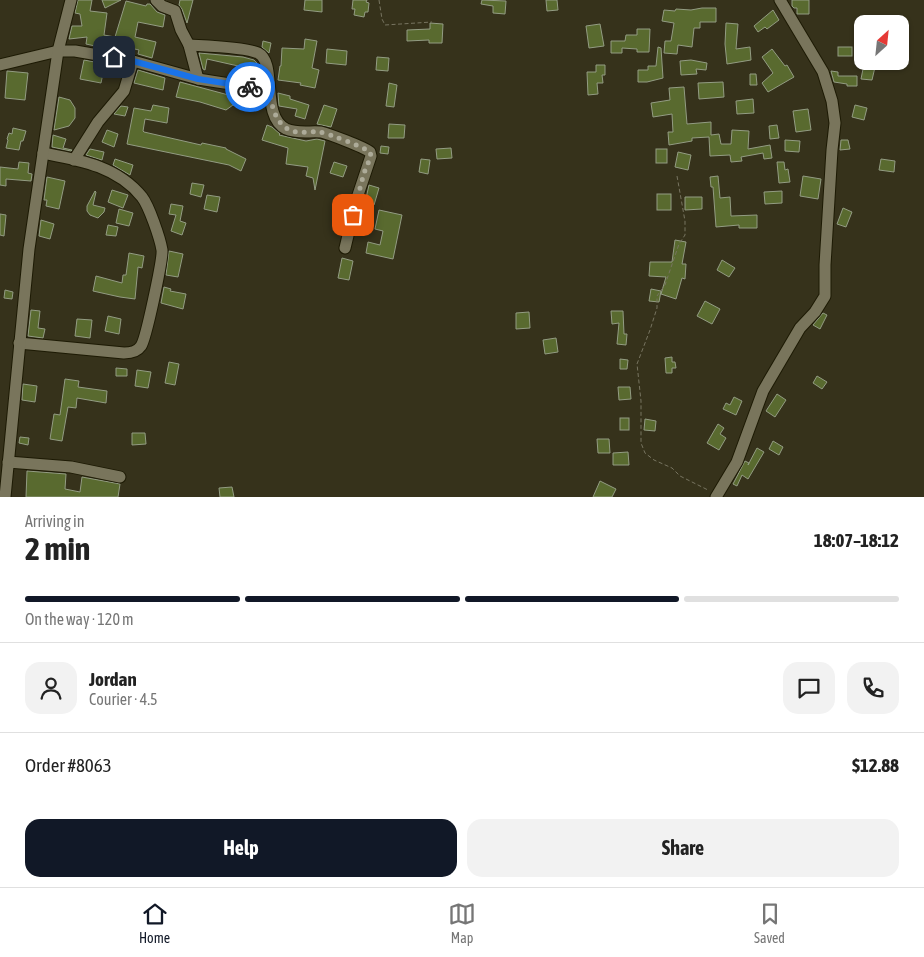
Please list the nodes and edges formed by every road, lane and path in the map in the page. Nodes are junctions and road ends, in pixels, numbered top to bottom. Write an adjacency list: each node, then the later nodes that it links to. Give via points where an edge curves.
1 (71, 0): 7 (street)
2 (156, 0): 6 (street, via 175,11)
3 (379, 0): 5 (path, via 385,25)
4 (780, 0): 19 (street, via 824,72 832,101 835,123 825,296 800,328 763,391 737,462)
5 (432, 22)
6 (189, 45): 10 (street); 11 (street, via 260,55 266,61)
7 (58, 51): 8 (street); 9 (street); 12 (street)
8 (133, 61): 10 (street); 13 (street, via 124,91 98,122)
9 (0, 65)
10 (198, 79): 11 (street)
11 (269, 90): 15 (street, via 276,116 286,129 321,132 370,152)
12 (43, 153): 13 (street); 16 (street)
13 (74, 160): 16 (street, via 112,172 132,186 143,198 150,215 162,251 145,336 141,347 124,353)
14 (678, 176): 19 (path, via 685,235 665,284 656,296 657,308 637,364 641,443 645,453 654,460)
15 (346, 248)
16 (19, 343): 17 (street)
17 (6, 456): 18 (street); 20 (street)
18 (120, 477)
19 (717, 495)
20 (5, 497)

